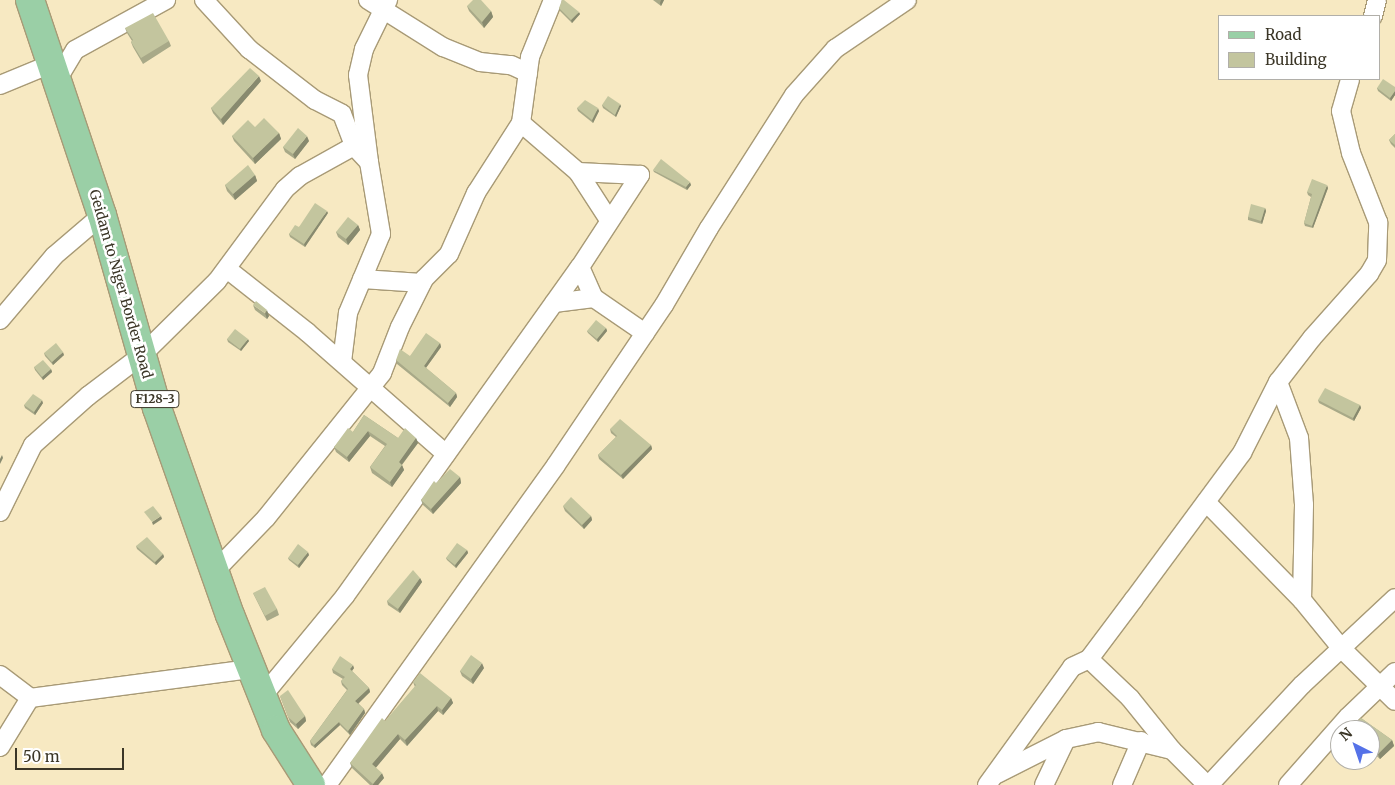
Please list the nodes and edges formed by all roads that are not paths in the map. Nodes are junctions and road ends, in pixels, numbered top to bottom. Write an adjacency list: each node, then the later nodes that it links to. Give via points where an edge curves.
1 (30, 0): 10 (main road, Geidam to Niger Border Road / F128-3)
2 (166, 0): 10 (street, via 75,50)
3 (204, 0): 15 (street, via 263,60 315,100 342,114)
4 (368, 0): 8 (street)
5 (553, 0): 11 (street, via 540,26)
6 (906, 0): 27 (street, via 835,49 794,95)
7 (1377, 0): 9 (street)
8 (385, 6): 11 (street, via 443,47 480,62 511,65); 16 (street, via 364,49 358,75)
9 (1372, 15)
10 (54, 72): 13 (street); 18 (main road, Geidam to Niger Border Road / F128-3)
11 (528, 73): 14 (street)
12 (1350, 80): 30 (street, via 1341,112 1351,153 1378,222 1377,260 1369,274)
13 (0, 85)
14 (521, 124): 17 (street); 23 (street, via 476,193 449,254)
15 (354, 146): 16 (street); 21 (street, via 300,176 285,189)
16 (369, 162): 22 (street, via 381,234)
17 (578, 172): 19 (street); 19 (street, via 640,175)
18 (102, 215): 26 (street, via 54,256); 28 (main road, Geidam to Niger Border Road / F128-3)
19 (609, 220): 20 (street)
20 (580, 267): 24 (street); 25 (street)
21 (227, 269): 28 (street); 29 (street)
22 (362, 279): 23 (street); 29 (street, via 348,313)
23 (422, 283): 31 (street, via 382,373)
24 (594, 298): 25 (street); 27 (street)
25 (554, 303): 32 (street)
26 (0, 320)
27 (645, 333): 53 (street, via 556,465)
28 (142, 355): 34 (street, via 88,396 33,445); 35 (main road, Geidam to Niger Border Road / F128-3)
29 (342, 362): 31 (street)
30 (1278, 382): 33 (street, via 1242,453); 37 (street, via 1299,438 1304,505)
31 (370, 387): 32 (street); 35 (street, via 266,518)
32 (446, 454): 45 (street, via 345,596)
33 (1206, 502): 37 (street); 39 (street)
34 (0, 512)
35 (214, 572): 40 (main road, Geidam to Niger Border Road / F128-3)
36 (1395, 598): 38 (street)
37 (1302, 600): 38 (street)
38 (1342, 649): 43 (street); 56 (street, via 1302,684)
39 (1089, 659): 50 (street, via 1130,698); 51 (street, via 1072,666)
40 (250, 669): 44 (street); 45 (main road, Geidam to Niger Border Road / F128-3)
41 (1395, 672): 43 (street)
42 (0, 675): 44 (street)
43 (1379, 686): 46 (street); 57 (street)
44 (30, 698): 49 (street)
45 (261, 698): 52 (main road, Geidam to Niger Border Road / F128-3, via 293,762)
46 (1395, 701)
47 (1066, 739): 48 (street, via 1098,732); 51 (street); 54 (street)
48 (1142, 741): 50 (street); 55 (street)
49 (0, 747)
50 (1172, 750): 56 (street)
51 (991, 780)
52 (310, 785)
53 (326, 785)
54 (1044, 785)
55 (1122, 785)
56 (1208, 785)
57 (1288, 785)

